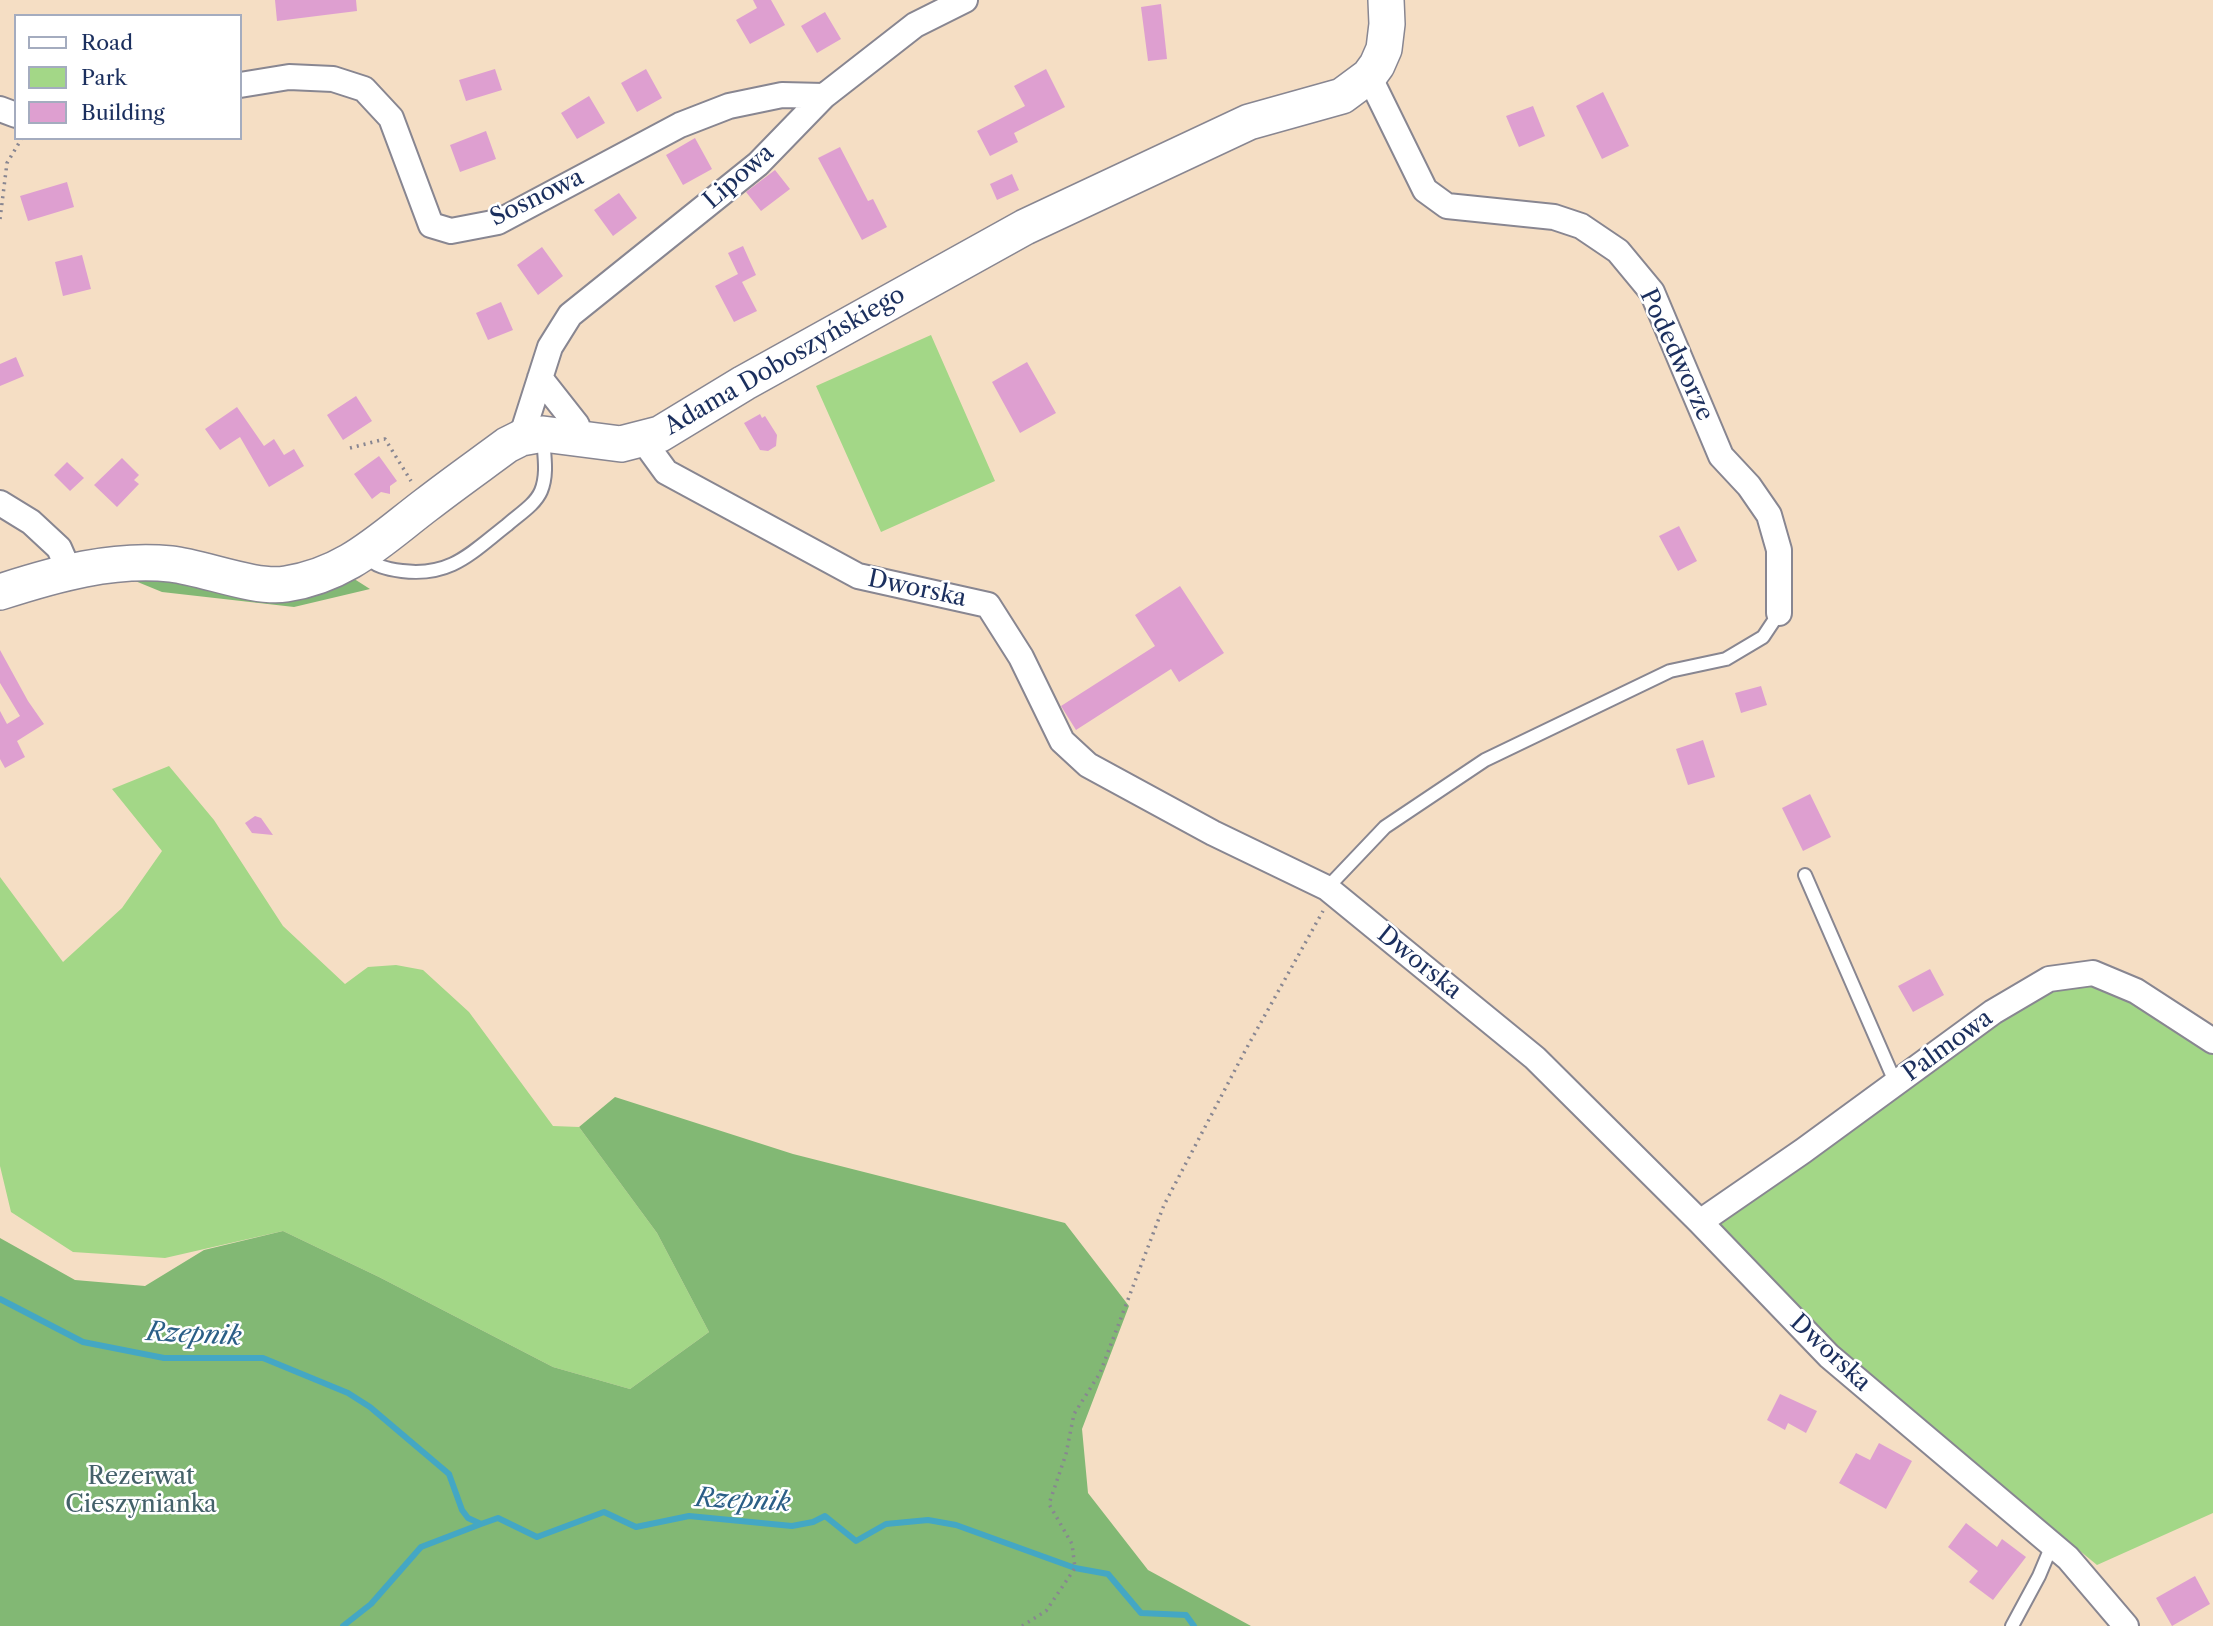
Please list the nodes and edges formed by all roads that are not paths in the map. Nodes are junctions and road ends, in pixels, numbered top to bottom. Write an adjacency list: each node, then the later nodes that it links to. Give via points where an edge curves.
1 (965, 0): 5 (street, Lipowa, via 915,24)
2 (1386, 0): 3 (street, Adama Doboszyńskiego, via 1384,48)
3 (1369, 76): 8 (street, Adama Doboszyńskiego, via 1342,96 1249,122 1025,227 660,434); 13 (street, Podedworze, via 1425,190 1447,206 1554,217 1581,226 1618,251 1652,292 1721,456 1769,515 1779,550)
4 (242, 85): 5 (street, Sosnowa, via 289,77 332,79 364,89 391,118 431,225 452,231 498,222 680,125 729,106 782,95)
5 (824, 96): 6 (street, Lipowa, via 758,164 570,315 550,347)
6 (540, 378): 7 (street, Lipowa); 7 (street, via 577,425)
7 (547, 436): 8 (street, Adama Doboszyńskiego, via 621,444); 10 (street, via 508,445); 10 (lane, via 540,493 461,561 433,572 411,572 387,569)
8 (642, 439): 15 (street, Dworska, via 666,472 858,576 988,605 1021,657 1062,741 1088,765)
9 (0, 503): 11 (street, via 59,548)
10 (364, 554): 11 (street, via 323,575 282,585 172,564 123,562)
11 (70, 573): 12 (street)
12 (0, 592)
13 (1779, 613): 15 (lane, via 1763,637 1726,659 1670,671 1485,760 1385,827)
14 (1805, 875): 17 (lane)
15 (1330, 890): 18 (street, Dworska, via 1535,1058)
16 (2213, 1041): 17 (street, Palmowa, via 2136,991 2093,973 2049,979 1993,1012)
17 (1896, 1084): 18 (street, Palmowa)
18 (1700, 1222): 19 (street, Dworska, via 1829,1356)
19 (2052, 1545): 20 (lane); 21 (street, Dworska)
20 (2012, 1626)
21 (2126, 1626)

